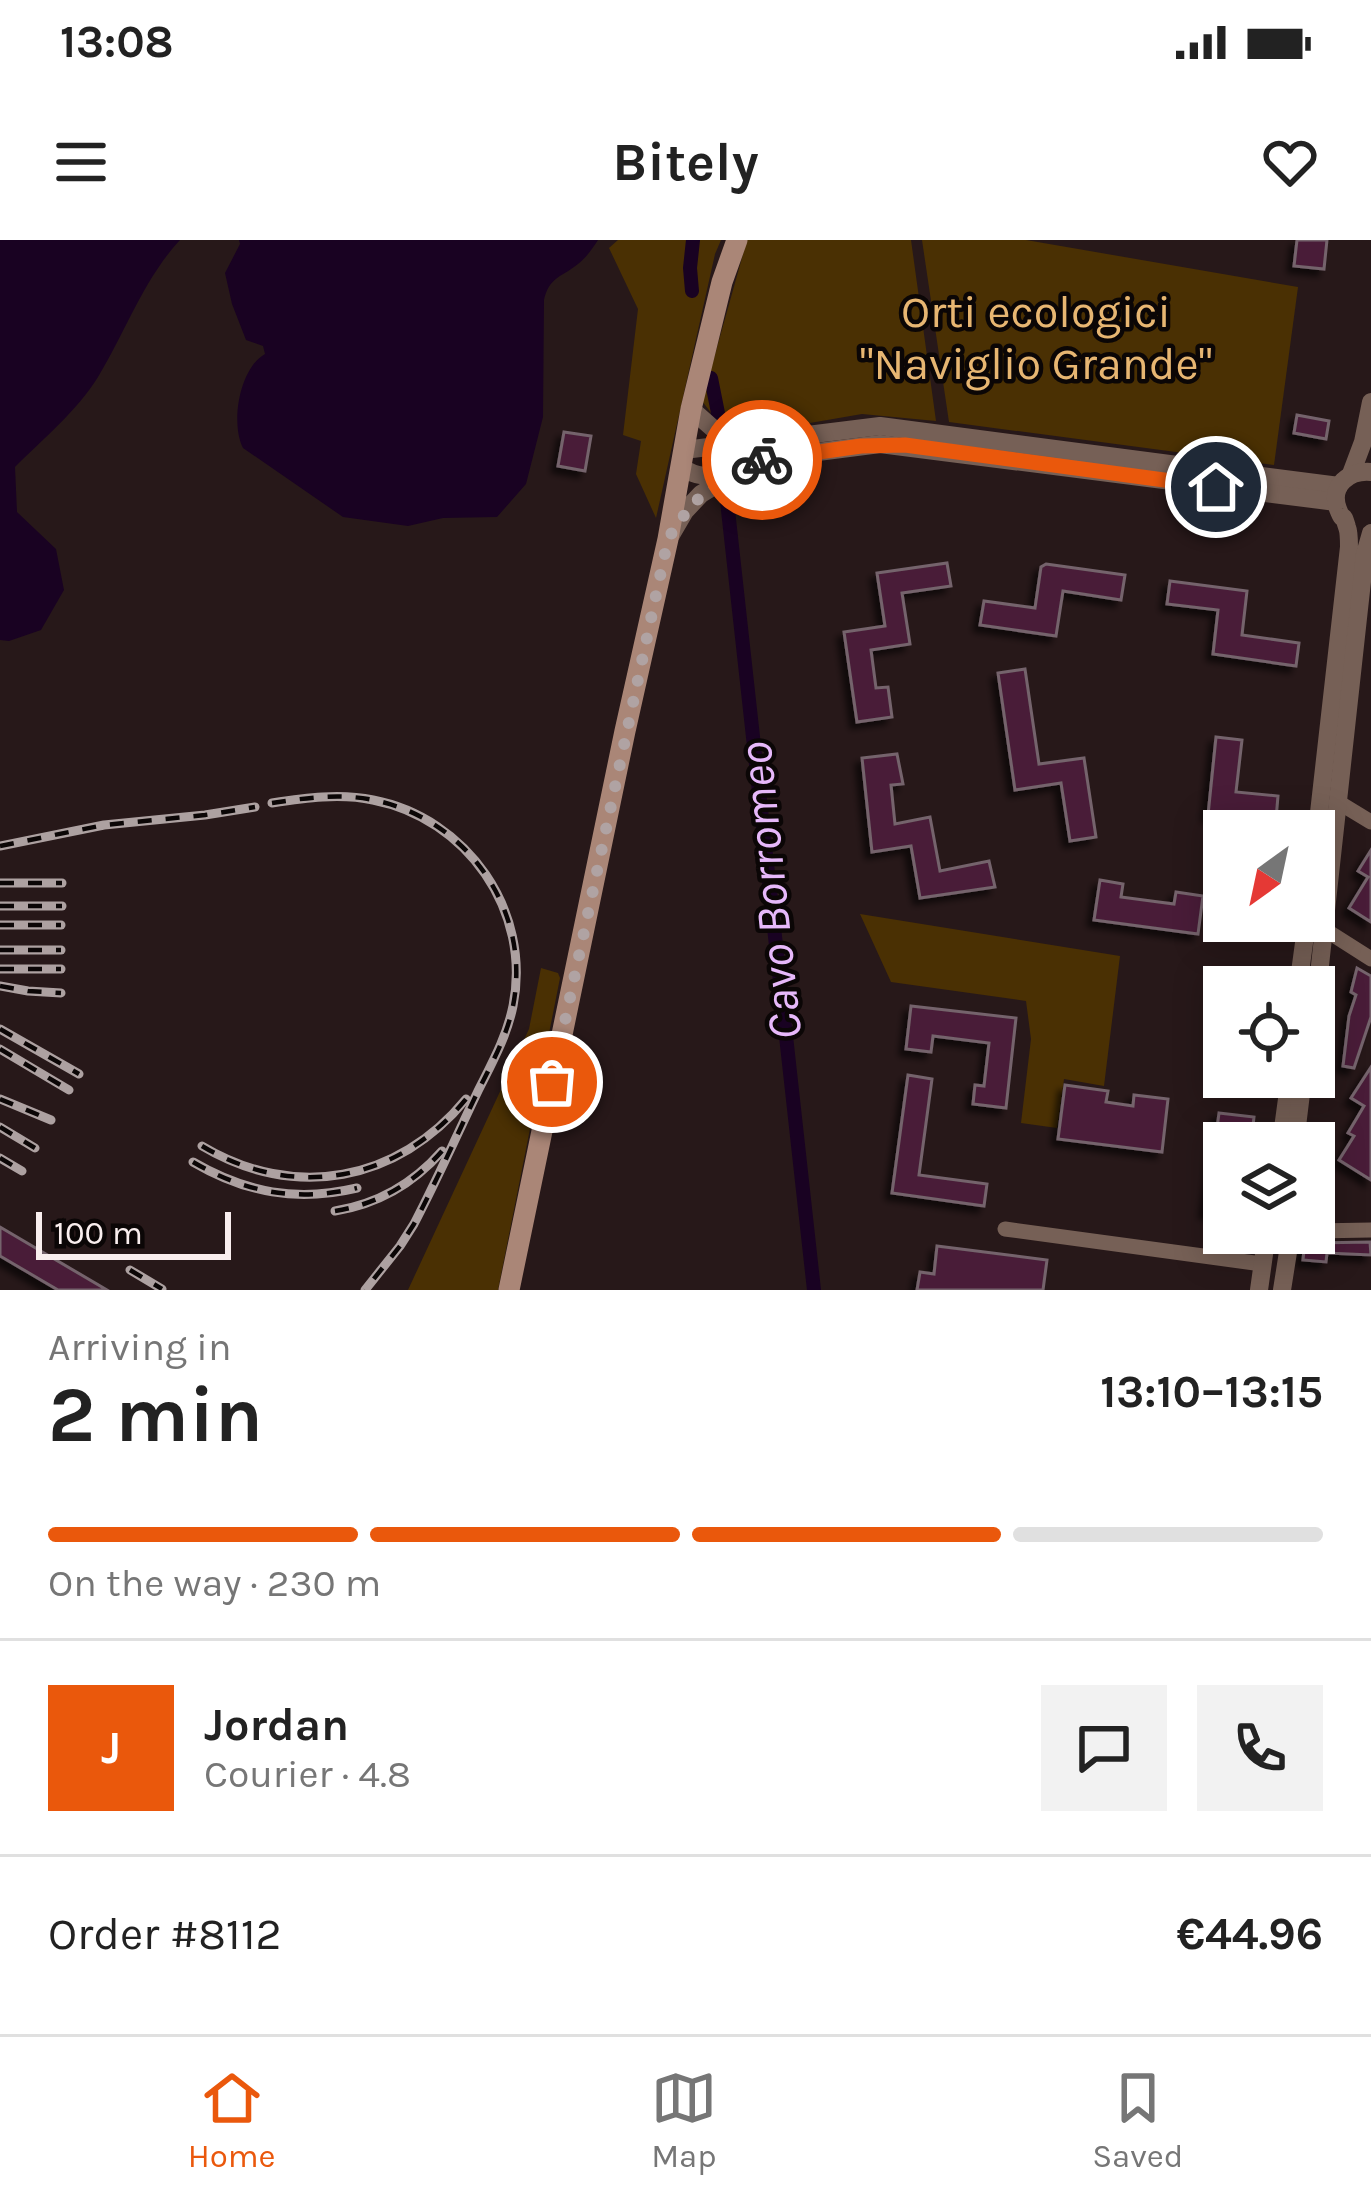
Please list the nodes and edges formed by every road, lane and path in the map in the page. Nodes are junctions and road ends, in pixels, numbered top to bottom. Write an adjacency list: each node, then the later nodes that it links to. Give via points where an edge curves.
1 (737, 240): 2 (main road)
2 (692, 410): 4 (street, via 717,432); 6 (main road)
3 (1370, 412): 5 (street); 8 (street)
4 (746, 442): 6 (street); 8 (street, via 905,428)
5 (1371, 454)
6 (682, 459): 7 (street, via 694,476); 10 (main road)
7 (733, 472): 8 (street, via 763,459 905,445); 10 (street, via 700,494)
8 (1348, 490): 9 (street, via 1354,525); 12 (street, via 1348,562)
9 (1371, 530): 11 (street)
10 (668, 539): 23 (main road)
11 (1339, 802): 13 (street); 14 (street)
12 (1319, 810)
13 (1335, 822)
14 (1371, 822)
15 (1335, 937): 16 (street)
16 (1371, 959)
17 (1005, 1229): 21 (street)
18 (1371, 1230): 19 (street)
19 (1335, 1231)
20 (1288, 1254): 22 (street)
21 (1260, 1278)
22 (1282, 1287)
23 (509, 1290)

